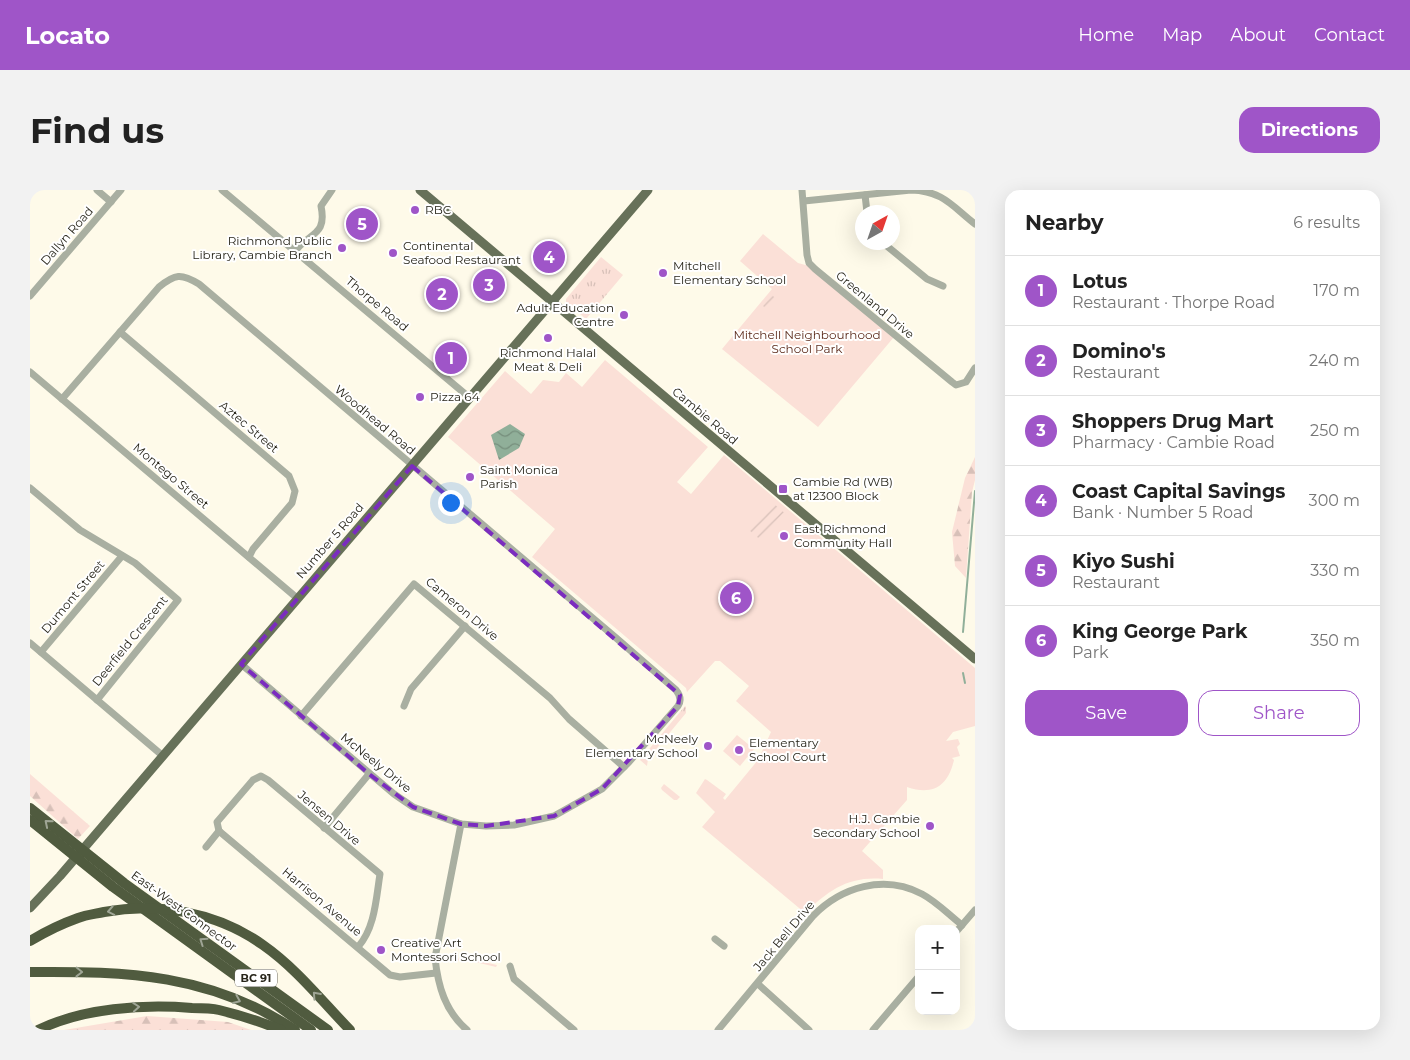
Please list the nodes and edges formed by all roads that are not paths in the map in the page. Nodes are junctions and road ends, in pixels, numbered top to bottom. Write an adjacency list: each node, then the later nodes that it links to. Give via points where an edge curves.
1 (97, 190): 11 (street)
2 (121, 190): 11 (street, Dallyn Road)
3 (222, 190): 14 (street, Thorpe Road)
4 (332, 190): 14 (street, via 322,204 321,228)
5 (420, 190): 18 (main road, Cambie Road)
6 (648, 190): 18 (main road, Number 5 Road)
7 (802, 190): 10 (street, Greenland Drive)
8 (911, 190): 9 (street); 13 (street, via 934,193)
9 (865, 195): 10 (street); 12 (street)
10 (804, 201): 20 (street, Greenland Drive, via 807,255 815,269 956,385 966,382)
11 (111, 202): 17 (street, Dallyn Road)
12 (866, 205)
13 (975, 224)
14 (296, 250): 22 (street, Thorpe Road)
15 (892, 250): 16 (street, via 926,279)
16 (942, 286)
17 (30, 296)
18 (552, 303): 22 (main road, Number 5 Road); 32 (main road, Cambie Road)
19 (120, 332): 23 (street, Woodhead Road); 24 (street, Woodhead Road, via 170,278 182,276 190,279); 27 (street, Aztec Street, via 289,476 295,491 292,503)
20 (975, 368)
21 (30, 372): 23 (street, Montego Street)
22 (470, 398): 24 (main road, Number 5 Road)
23 (62, 399): 27 (street, Montego Street)
24 (412, 466): 28 (main road, Number 5 Road); 34 (street, Woodhead Road, via 676,690)
25 (30, 488): 26 (street, Deerfield Crescent, via 80,530)
26 (122, 556): 31 (street, Dumont Street); 35 (street, Deerfield Crescent, via 135,563 178,600)
27 (249, 557): 28 (street, Montego Street)
28 (298, 598): 33 (main road, Number 5 Road)
29 (465, 626): 36 (street, via 412,689); 37 (street, Cameron Drive, via 414,584); 39 (street, Cameron Drive, via 550,698 569,720)
30 (30, 643): 31 (street)
31 (41, 652): 35 (street)
32 (975, 660)
33 (241, 664): 37 (street, McNeely Drive); 38 (main road, Number 5 Road)
34 (680, 699): 39 (street, McNeely Drive, via 678,706)
35 (97, 700): 38 (street)
36 (404, 706)
37 (301, 716): 40 (street, McNeely Drive)
38 (162, 756): 48 (main road, Number 5 Road)
39 (624, 767): 43 (street, McNeely Drive, via 602,789 554,816 514,825)
40 (369, 774): 43 (street, McNeely Drive, via 413,807); 44 (street)
41 (30, 808): 46 (highway, East-West Connector / BC 91, one-way to 41)
42 (30, 820): 46 (highway, East-West Connector / BC 91)
43 (461, 824): 58 (street, via 435,958)
44 (324, 828): 45 (street, Jensen Drive, via 261,776 253,780 217,822); 55 (street, Jensen Drive, via 380,874 374,913 365,939)
45 (219, 831): 47 (street); 55 (street, Harrison Avenue)
46 (63, 842): 64 (highway, East-West Connector / BC 91, via 166,927); 65 (highway, East-West Connector / BC 91, one-way to 46)
47 (206, 847)
48 (30, 908)
49 (975, 910): 50 (street)
50 (962, 925): 51 (street); 60 (street, Jack Bell Drive, via 932,901 909,889 880,884 858,888 842,893 821,908)
51 (960, 927)
52 (715, 939): 54 (street)
53 (30, 941): 66 (highway, one-way to 53, via 301,978 263,945 227,925 192,912 124,908 79,917)
54 (724, 946)
55 (358, 947): 58 (street, Harrison Avenue, via 390,975)
56 (510, 966): 68 (street, via 514,979)
57 (30, 972): 63 (highway, one-way to 63, via 107,972 182,982 261,1010)
58 (436, 974): 67 (street, via 449,1010)
59 (915, 981): 71 (street)
60 (758, 984): 69 (street, Jack Bell Drive); 70 (street)
61 (38, 1030): 62 (highway, one-way to 62, via 83,1015 160,1005 218,1010)
62 (281, 1030)
63 (295, 1030)
64 (311, 1030)
65 (328, 1030)
66 (350, 1030)
67 (467, 1030)
68 (574, 1030)
69 (718, 1030)
70 (809, 1030)
71 (873, 1030)

